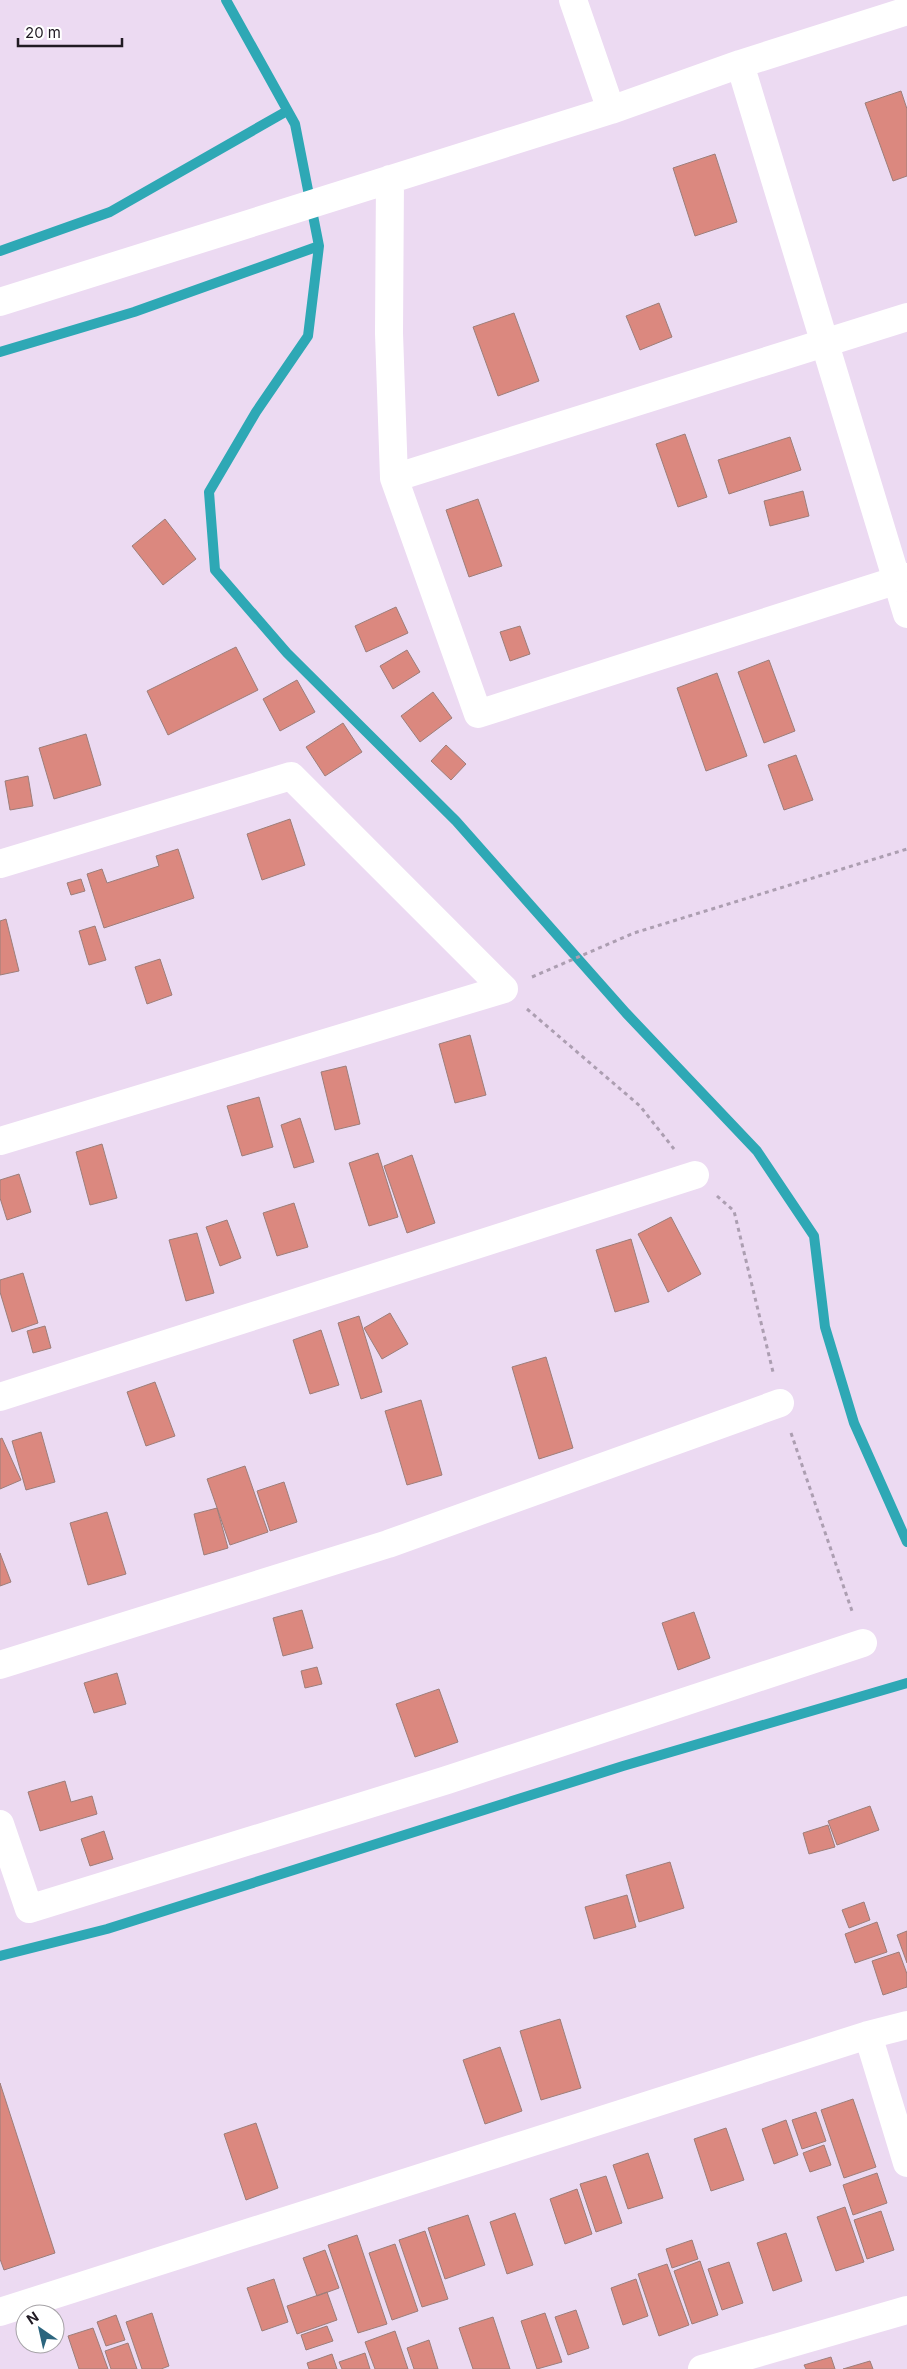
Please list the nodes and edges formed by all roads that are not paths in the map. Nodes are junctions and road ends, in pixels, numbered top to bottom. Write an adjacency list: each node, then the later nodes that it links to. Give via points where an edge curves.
1 (573, 0): 4 (street)
2 (907, 11): 3 (street)
3 (740, 64): 4 (street); 8 (street)
4 (611, 110): 5 (street)
5 (390, 180): 6 (street); 9 (street, via 389,333)
6 (0, 302)
7 (907, 317): 8 (street)
8 (824, 344): 9 (street); 10 (street)
9 (394, 478): 10 (street, via 478,714)
10 (901, 578): 11 (street)
11 (907, 614)
12 (0, 864): 13 (street, via 291,776 504,989)
13 (0, 1140)
14 (695, 1175): 15 (street)
15 (0, 1397)
16 (780, 1403): 18 (street, via 388,1544)
17 (863, 1643): 19 (street, via 447,1780 29,1909)
18 (0, 1665)
19 (0, 1824)
20 (907, 2025): 21 (street)
21 (868, 2035): 22 (street); 24 (street)
22 (907, 2163)
23 (907, 2310): 25 (street)
24 (0, 2312)
25 (702, 2369)

